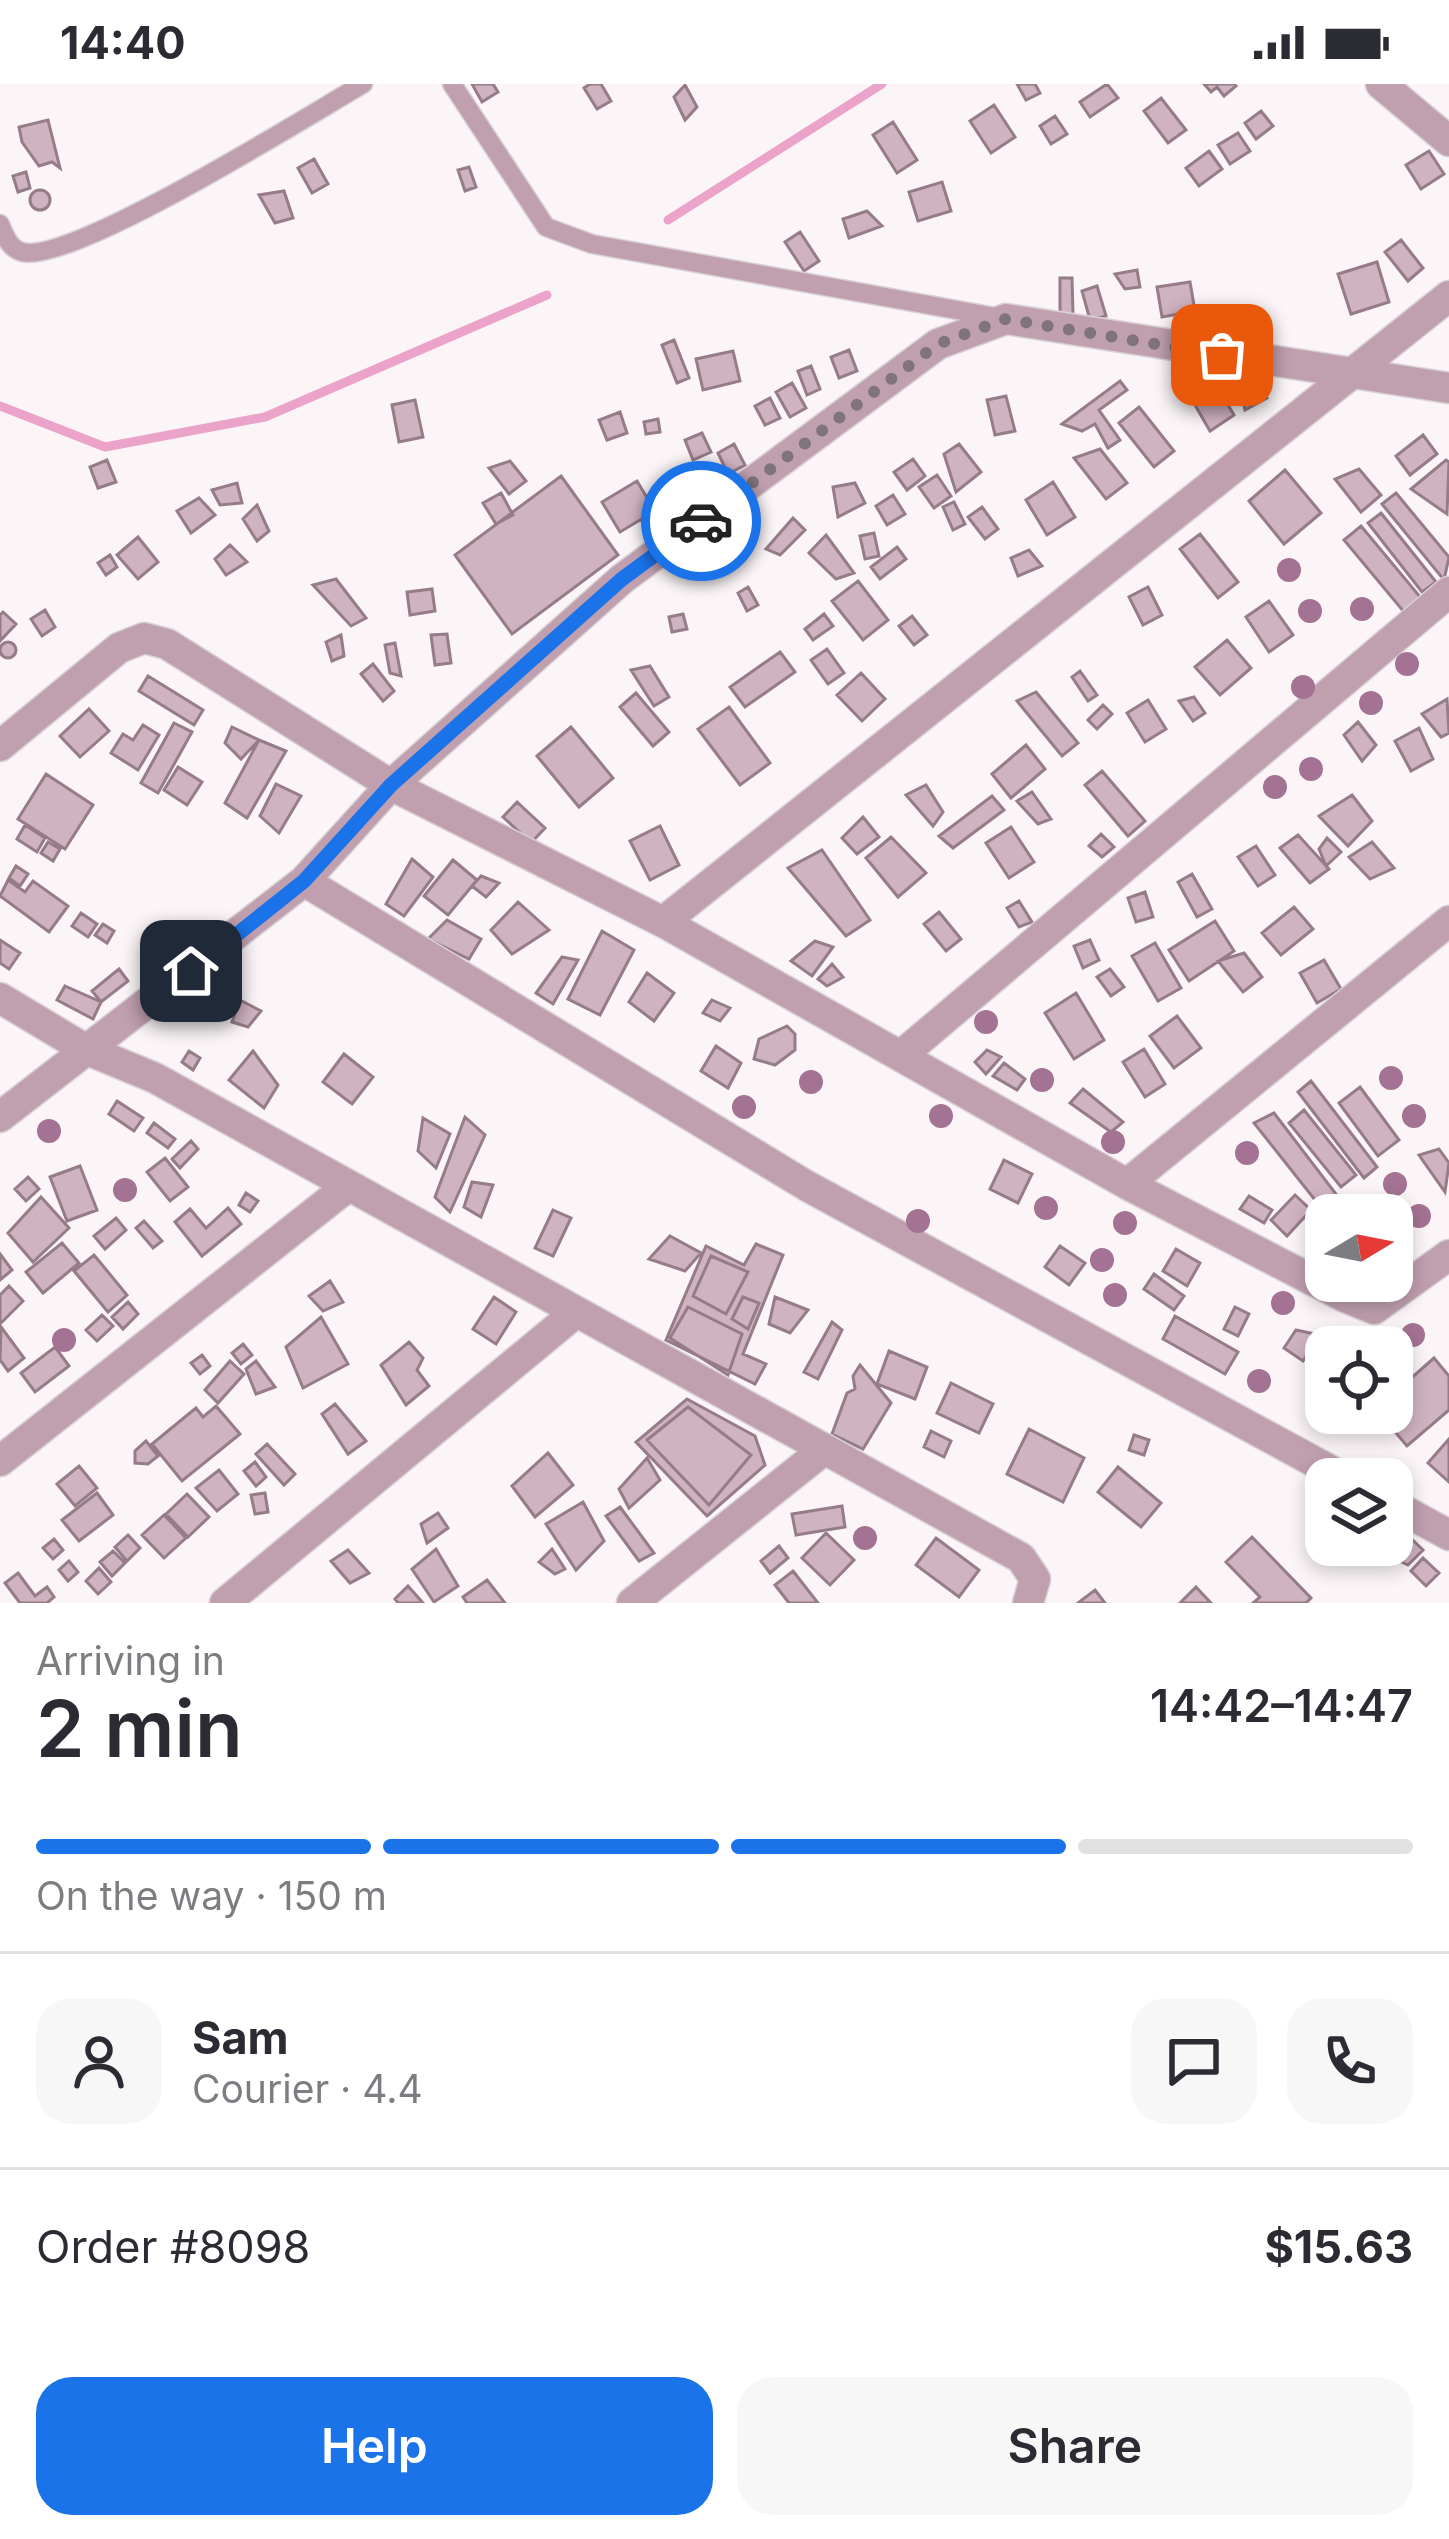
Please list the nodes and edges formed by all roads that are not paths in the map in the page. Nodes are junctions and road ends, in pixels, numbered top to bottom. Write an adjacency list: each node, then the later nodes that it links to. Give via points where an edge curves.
1 (363, 84): 5 (lane, via 124,220 40,252 20,252)
2 (452, 84): 7 (lane, via 546,227 592,244)
3 (1381, 84): 4 (street)
4 (1449, 141)
5 (0, 224)
6 (1449, 296): 8 (street)
7 (1006, 319): 8 (street); 12 (street, via 938,344 622,579)
8 (1352, 376): 9 (street); 15 (street)
9 (1449, 388)
10 (1449, 592): 18 (street)
11 (0, 746): 12 (street, via 119,648 144,638 167,644)
12 (391, 785): 13 (street); 15 (street)
13 (304, 881): 17 (street); 25 (street, via 807,1186)
14 (1449, 921): 20 (street)
15 (663, 922): 18 (street)
16 (0, 998): 17 (street)
17 (85, 1049): 19 (street); 21 (street, via 155,1078)
18 (904, 1053): 20 (street)
19 (0, 1117)
20 (1127, 1184): 22 (street, via 1374,1309)
21 (347, 1186): 23 (street); 26 (street)
22 (1449, 1255)
23 (574, 1314): 24 (street); 29 (street)
24 (821, 1452): 30 (street); 31 (street, via 1021,1558 1035,1579)
25 (1307, 1458)
26 (0, 1461)
27 (1413, 1515): 28 (street)
28 (1449, 1535)
29 (225, 1603)
30 (632, 1603)
31 (1028, 1603)

